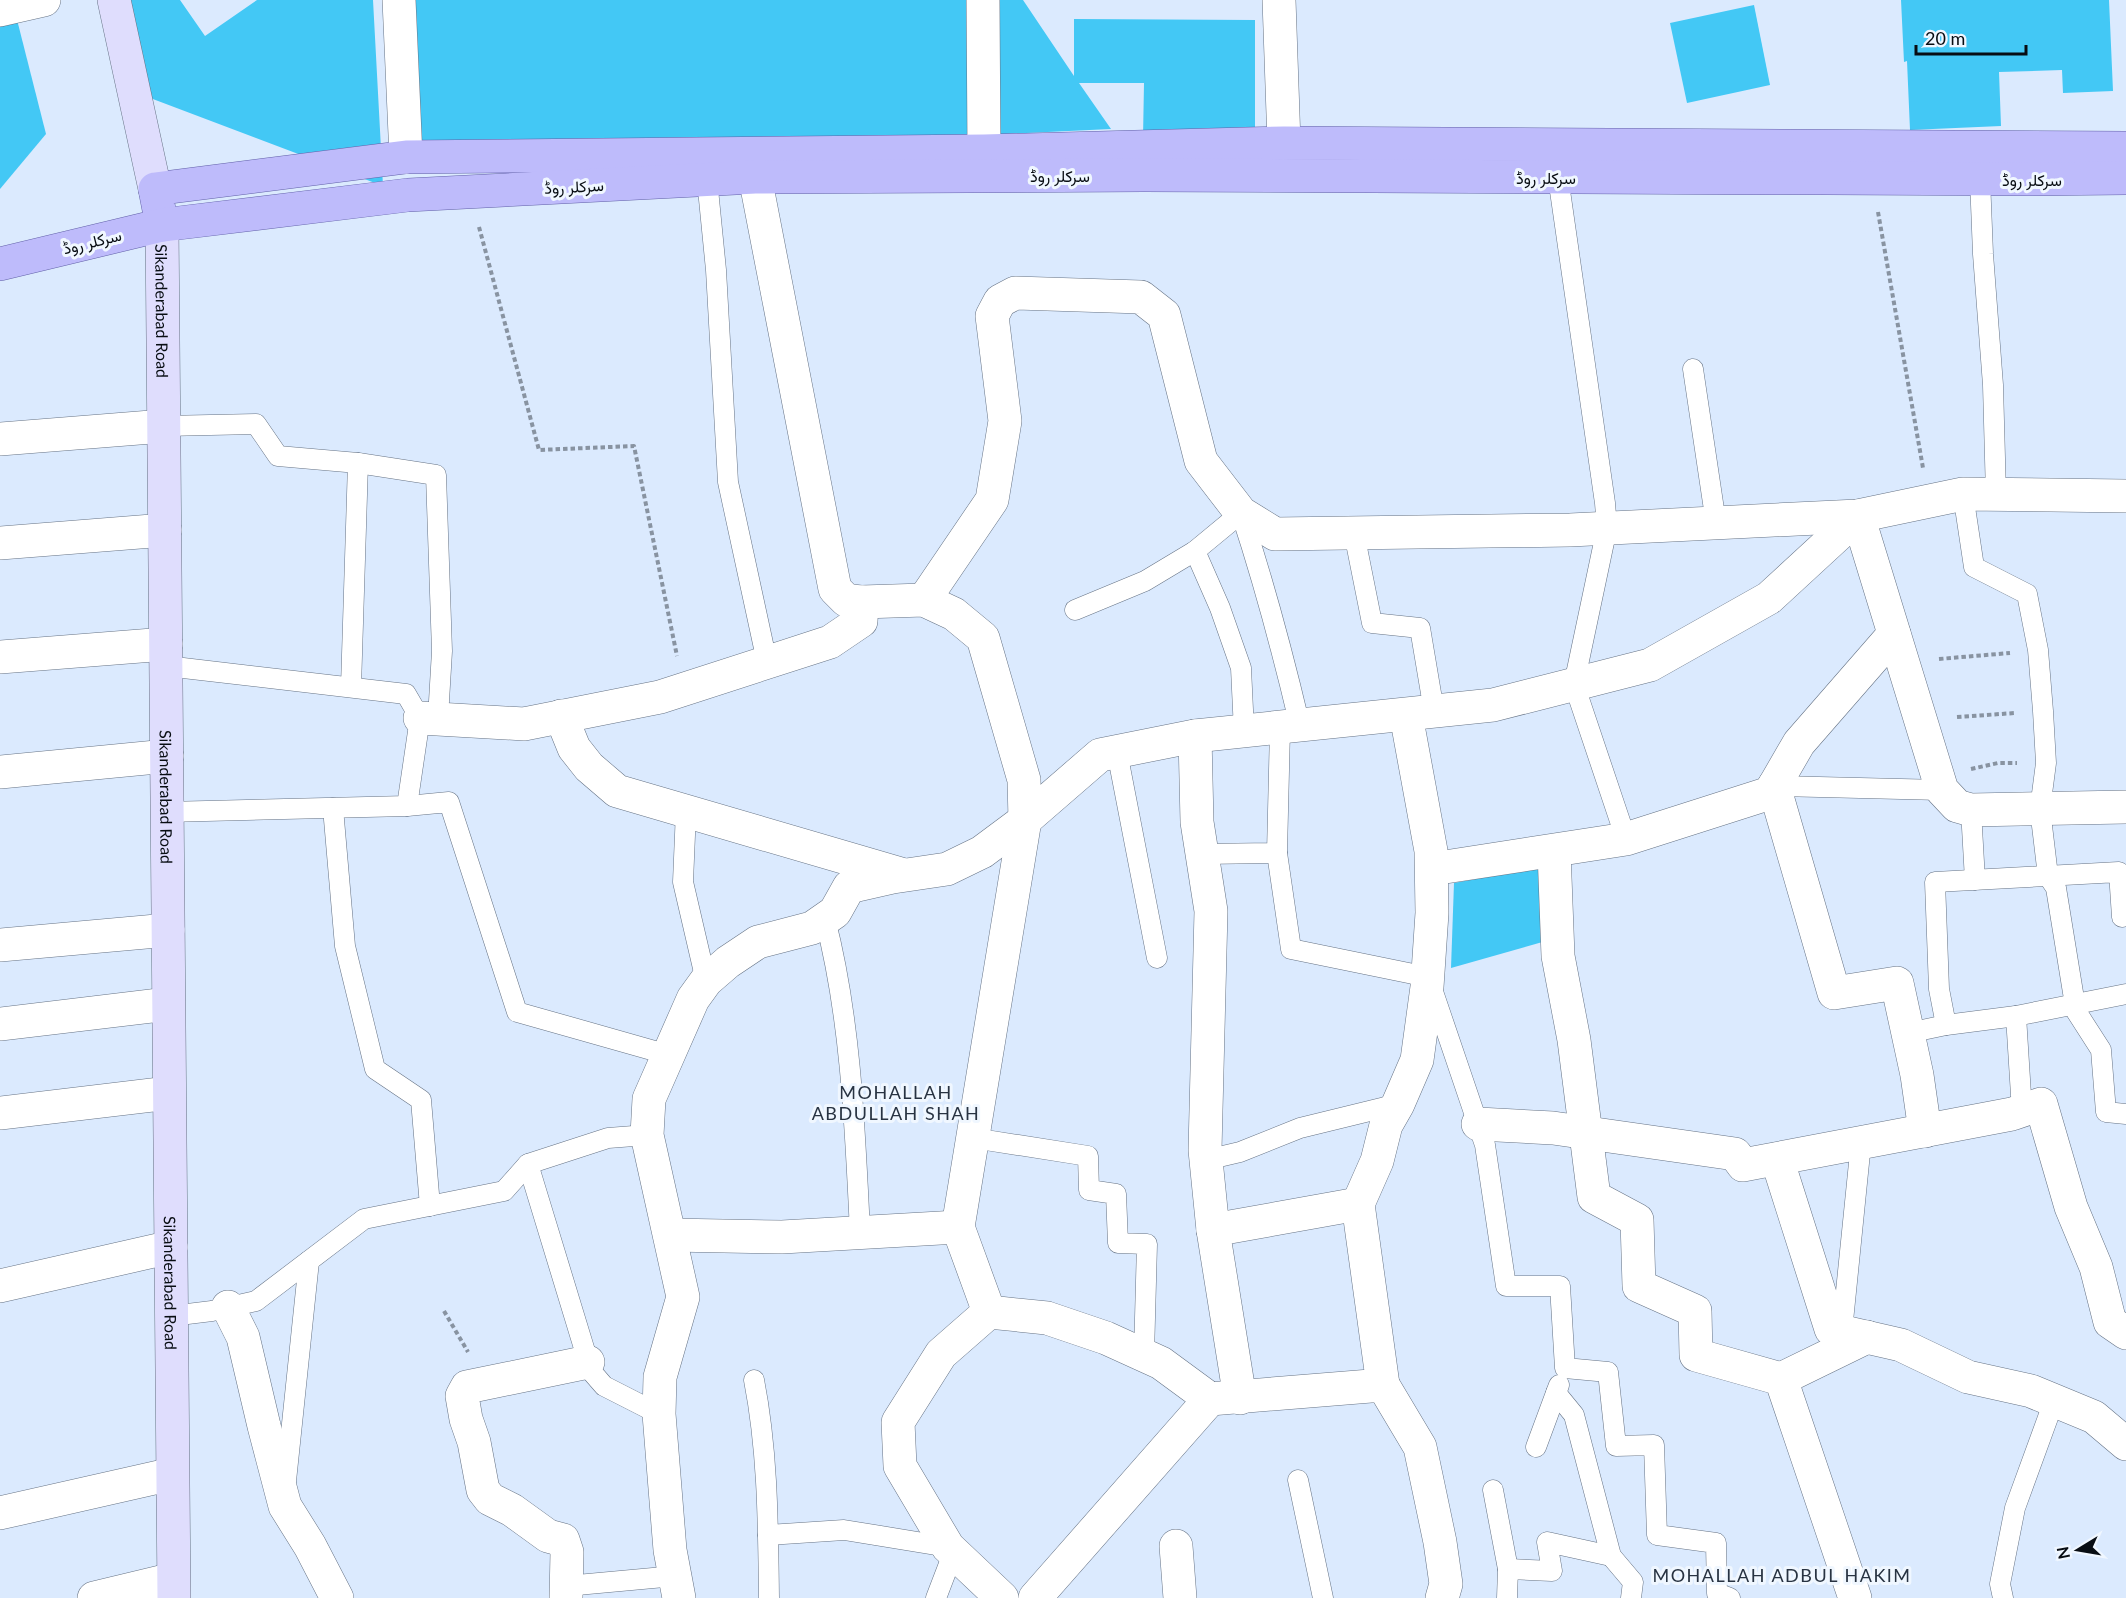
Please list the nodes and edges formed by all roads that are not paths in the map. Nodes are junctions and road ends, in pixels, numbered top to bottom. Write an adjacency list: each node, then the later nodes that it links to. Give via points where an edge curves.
1 (44, 0): 6 (street)
2 (114, 0): 17 (street, Sikanderabad Road)
3 (399, 0): 10 (street)
4 (983, 0): 9 (street)
5 (1278, 0): 7 (street)
6 (0, 10)
7 (1284, 143): 8 (main road); 9 (main road); 11 (main road)
8 (2126, 148)
9 (984, 151): 10 (main road)
10 (406, 157): 17 (main road)
11 (1285, 176): 12 (main road, سرکلر روڈ); 13 (main road, سرکلر روڈ)
12 (754, 177): 15 (main road, سرکلر روڈ); 36 (street, via 835,589 846,600)
13 (1558, 177): 16 (main road, سرکلر روڈ); 30 (lane)
14 (2126, 178): 16 (main road, سرکلر روڈ)
15 (707, 179): 18 (main road, سرکلر روڈ, via 408,195); 41 (lane, via 728,482)
16 (1980, 179): 25 (lane)
17 (155, 189): 18 (main road, Sikanderabad Road)
18 (162, 225): 19 (main road, سرکلر روڈ); 21 (street, Sikanderabad Road)
19 (0, 264)
20 (1693, 369): 29 (lane)
21 (164, 426): 22 (street); 23 (lane, via 256,424 278,456); 31 (street, Sikanderabad Road)
22 (0, 439)
23 (358, 463): 43 (lane); 46 (lane, via 436,475 442,651)
24 (1963, 494): 25 (street); 28 (street); 58 (lane, via 1974,567 2027,594 2038,650 2043,711 2046,764)
25 (1996, 495): 26 (street)
26 (2126, 496)
27 (1241, 513): 32 (street, via 1275,534); 34 (lane); 35 (street, via 1201,461 1164,315 1141,297 1015,293 1000,301 992,316 1005,421 992,500); 47 (lane, via 1269,606)
28 (1858, 516): 29 (street); 38 (street); 42 (street, via 1769,598 1650,665)
29 (1716, 523): 30 (street)
30 (1607, 528): 32 (street); 42 (lane)
31 (165, 530): 33 (street); 39 (street, Sikanderabad Road)
32 (1353, 533): 44 (lane, via 1372,623 1420,628)
33 (0, 543)
34 (1195, 551): 37 (lane, via 1145,581); 48 (lane, via 1241,668)
35 (924, 600): 36 (street); 62 (street, via 954,614 982,638 1024,780)
36 (862, 602): 41 (street, via 861,621 830,642)
37 (1075, 610)
38 (1898, 648): 53 (street); 54 (street, via 1799,743)
39 (166, 655): 40 (street); 43 (lane); 51 (street, Sikanderabad Road)
40 (0, 657)
41 (767, 662): 45 (street, via 660,697)
42 (1574, 684): 44 (street, via 1493,705); 63 (lane)
43 (351, 687): 46 (lane, via 406,694)
44 (1420, 713): 47 (street); 67 (street)
45 (561, 716): 46 (street, via 525,723); 60 (street, via 574,748 617,791)
46 (429, 718): 55 (lane)
47 (1290, 727): 48 (street); 65 (lane)
48 (1244, 731): 49 (street)
49 (1195, 736): 50 (street); 66 (street, via 1197,822)
50 (1117, 752): 62 (street, via 1101,755); 75 (lane)
51 (167, 756): 52 (street); 61 (street, Sikanderabad Road)
52 (0, 772)
53 (1941, 785): 54 (lane); 59 (street, via 1958,806)
54 (1774, 786): 63 (street, via 1770,793); 84 (street, via 1834,993 1897,983)
55 (407, 806): 57 (lane); 85 (lane, via 449,802 517,1012)
56 (2126, 807): 58 (street)
57 (333, 808): 61 (lane); 101 (lane, via 345,946 375,1069 422,1100)
58 (2040, 809): 59 (street); 69 (lane)
59 (1971, 810): 70 (lane)
60 (686, 811): 68 (street); 77 (lane, via 683,882)
61 (166, 812): 73 (street, Sikanderabad Road)
62 (1025, 820): 68 (street, via 982,852 947,869); 95 (street)
63 (1626, 839): 64 (street)
64 (1554, 851): 67 (street); 93 (street, via 1558,956)
65 (1277, 853): 66 (lane); 76 (lane, via 1291,949)
66 (1202, 854): 98 (street, via 1211,911)
67 (1432, 869): 76 (street)
68 (906, 875): 72 (street, via 849,887 835,912)
69 (2048, 876): 70 (lane); 71 (lane, via 2119,872); 80 (lane, via 2056,888)
70 (1976, 880): 83 (lane, via 1935,882 1939,988)
71 (2122, 916)
72 (825, 919): 77 (street, via 812,928 758,942); 104 (lane, via 836,961 854,1116)
73 (168, 930): 74 (street); 79 (street, Sikanderabad Road)
74 (0, 945)
75 (1157, 958)
76 (1428, 977): 87 (street, via 1417,1060); 91 (lane)
77 (706, 981): 85 (street, via 693,999)
78 (2126, 994): 80 (lane)
79 (168, 1004): 82 (street); 86 (street, Sikanderabad Road)
80 (2075, 1004): 81 (lane); 90 (lane, via 2101,1050 2106,1112)
81 (2016, 1016): 83 (lane); 88 (lane)
82 (0, 1024)
83 (1946, 1025): 84 (lane)
84 (1908, 1033): 92 (street)
85 (669, 1055): 94 (street, via 649,1099)
86 (169, 1093): 89 (street); 106 (street, Sikanderabad Road)
87 (1398, 1104): 98 (lane, via 1300,1128 1240,1152); 100 (street, via 1386,1125 1377,1161)
88 (2022, 1111): 92 (street); 112 (street, via 2041,1104 2110,1322)
89 (0, 1113)
90 (2126, 1114)
91 (1478, 1124): 93 (street); 116 (lane, via 1485,1145 1506,1286 1560,1286)
92 (1925, 1131): 96 (street)
93 (1587, 1133): 97 (street, via 1735,1154 1743,1165); 117 (street, via 1594,1197 1637,1220 1639,1286 1695,1311 1696,1355)
94 (647, 1135): 99 (lane, via 608,1138); 105 (street)
95 (973, 1138): 102 (street); 114 (lane, via 1088,1156 1089,1190 1116,1194 1118,1243 1147,1244)
96 (1862, 1143): 97 (street); 113 (lane)
97 (1778, 1159): 113 (street, via 1832,1329)
98 (1206, 1160): 103 (street)
99 (528, 1164): 101 (lane, via 504,1191); 115 (lane)
100 (1358, 1204): 103 (street); 119 (street)
101 (430, 1206): 107 (lane, via 364,1219)
102 (958, 1227): 104 (street); 110 (street)
103 (1213, 1230): 121 (street)
104 (860, 1232): 105 (street, via 782,1237)
105 (670, 1235): 123 (street, via 683,1297 660,1377)
106 (171, 1247): 108 (street); 111 (street, Sikanderabad Road)
107 (309, 1261): 109 (lane, via 256,1301); 129 (lane)
108 (0, 1286)
109 (228, 1307): 111 (lane); 129 (street, via 243,1337)
110 (989, 1312): 114 (street, via 1047,1318); 133 (street, via 941,1354 898,1422 900,1466)
111 (171, 1316): 126 (street, Sikanderabad Road)
112 (2126, 1333)
113 (1855, 1334): 117 (street); 122 (street, via 1901,1345 1968,1377 2031,1391)
114 (1144, 1355): 121 (street)
115 (588, 1362): 123 (lane, via 604,1386); 138 (street, via 467,1387 462,1396 483,1490 490,1499 548,1536 563,1540 567,1552)
116 (1565, 1368): 120 (lane); 150 (lane, via 1608,1372 1616,1446 1654,1445 1657,1536 1716,1543 1717,1593)
117 (1781, 1379): 151 (street)
118 (754, 1380): 131 (lane, via 767,1480)
119 (1383, 1385): 121 (street); 147 (street, via 1420,1447 1440,1542 1446,1584)
120 (1556, 1393): 125 (lane); 134 (lane, via 1574,1415)
121 (1225, 1399): 144 (street)
122 (2054, 1401): 124 (street, via 2094,1417); 152 (lane, via 2015,1508 2000,1584)
123 (659, 1414): 136 (street, via 670,1550)
124 (2126, 1444)
125 (1536, 1447)
126 (172, 1474): 130 (street); 137 (street, Sikanderabad Road)
127 (1298, 1480): 146 (lane)
128 (1493, 1490): 135 (lane)
129 (284, 1499): 140 (street)
130 (0, 1513)
131 (768, 1535): 133 (lane, via 844,1530); 141 (lane)
132 (1176, 1546): 145 (street)
133 (951, 1549): 142 (lane); 143 (street)
134 (1611, 1556): 135 (lane, via 1547,1542 1552,1571); 149 (lane, via 1633,1582)
135 (1508, 1569): 148 (lane)
136 (677, 1587): 138 (lane)
137 (173, 1589): 139 (street)
138 (566, 1592)
139 (94, 1598)
140 (337, 1598)
141 (769, 1598)
142 (936, 1598)
143 (1002, 1598)
144 (1035, 1598)
145 (1180, 1598)
146 (1323, 1598)
147 (1442, 1598)
148 (1507, 1598)
149 (1631, 1598)
150 (1730, 1598)
151 (1855, 1598)
152 (2003, 1598)

